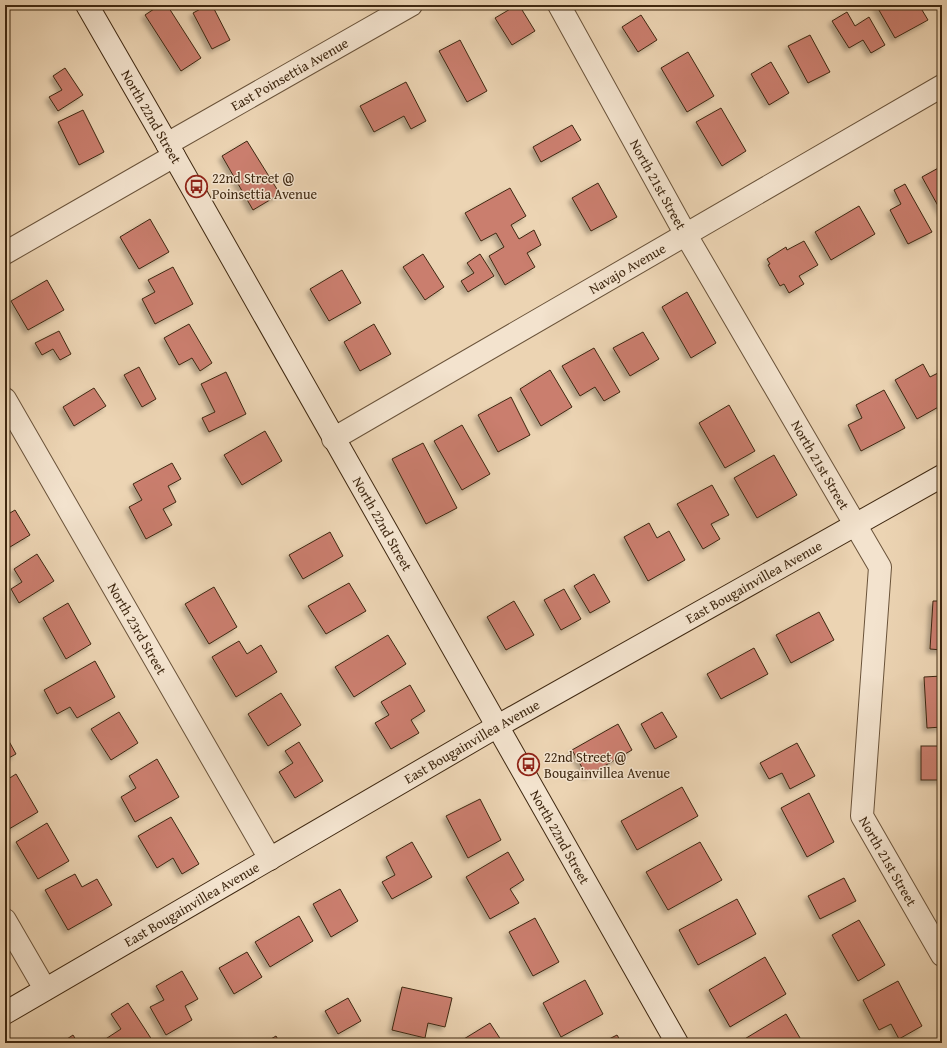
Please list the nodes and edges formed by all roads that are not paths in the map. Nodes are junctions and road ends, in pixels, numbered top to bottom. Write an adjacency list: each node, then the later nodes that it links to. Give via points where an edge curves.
1 (87, 5): 5 (street, North 22nd Street)
2 (411, 5): 5 (street, East Poinsettia Avenue)
3 (559, 5): 6 (street, North 21st Street)
4 (942, 86): 6 (street, Navajo Avenue)
5 (171, 150): 7 (street, East Poinsettia Avenue); 9 (street, North 22nd Street)
6 (686, 234): 9 (street, Navajo Avenue); 11 (street, North 21st Street)
7 (5, 252)
8 (5, 399): 13 (street, North 23rd Street)
9 (334, 439): 12 (street, North 22nd Street)
10 (942, 476): 11 (street, East Bougainvillea Avenue)
11 (855, 526): 12 (street, East Bougainvillea Avenue); 15 (street, North 21st Street, via 880,568 862,816)
12 (496, 727): 13 (street, East Bougainvillea Avenue); 18 (street, North 22nd Street)
13 (270, 859): 16 (street, East Bougainvillea Avenue)
14 (5, 920): 16 (street)
15 (940, 949)
16 (45, 989): 17 (street, East Bougainvillea Avenue)
17 (5, 1013)
18 (677, 1043)

